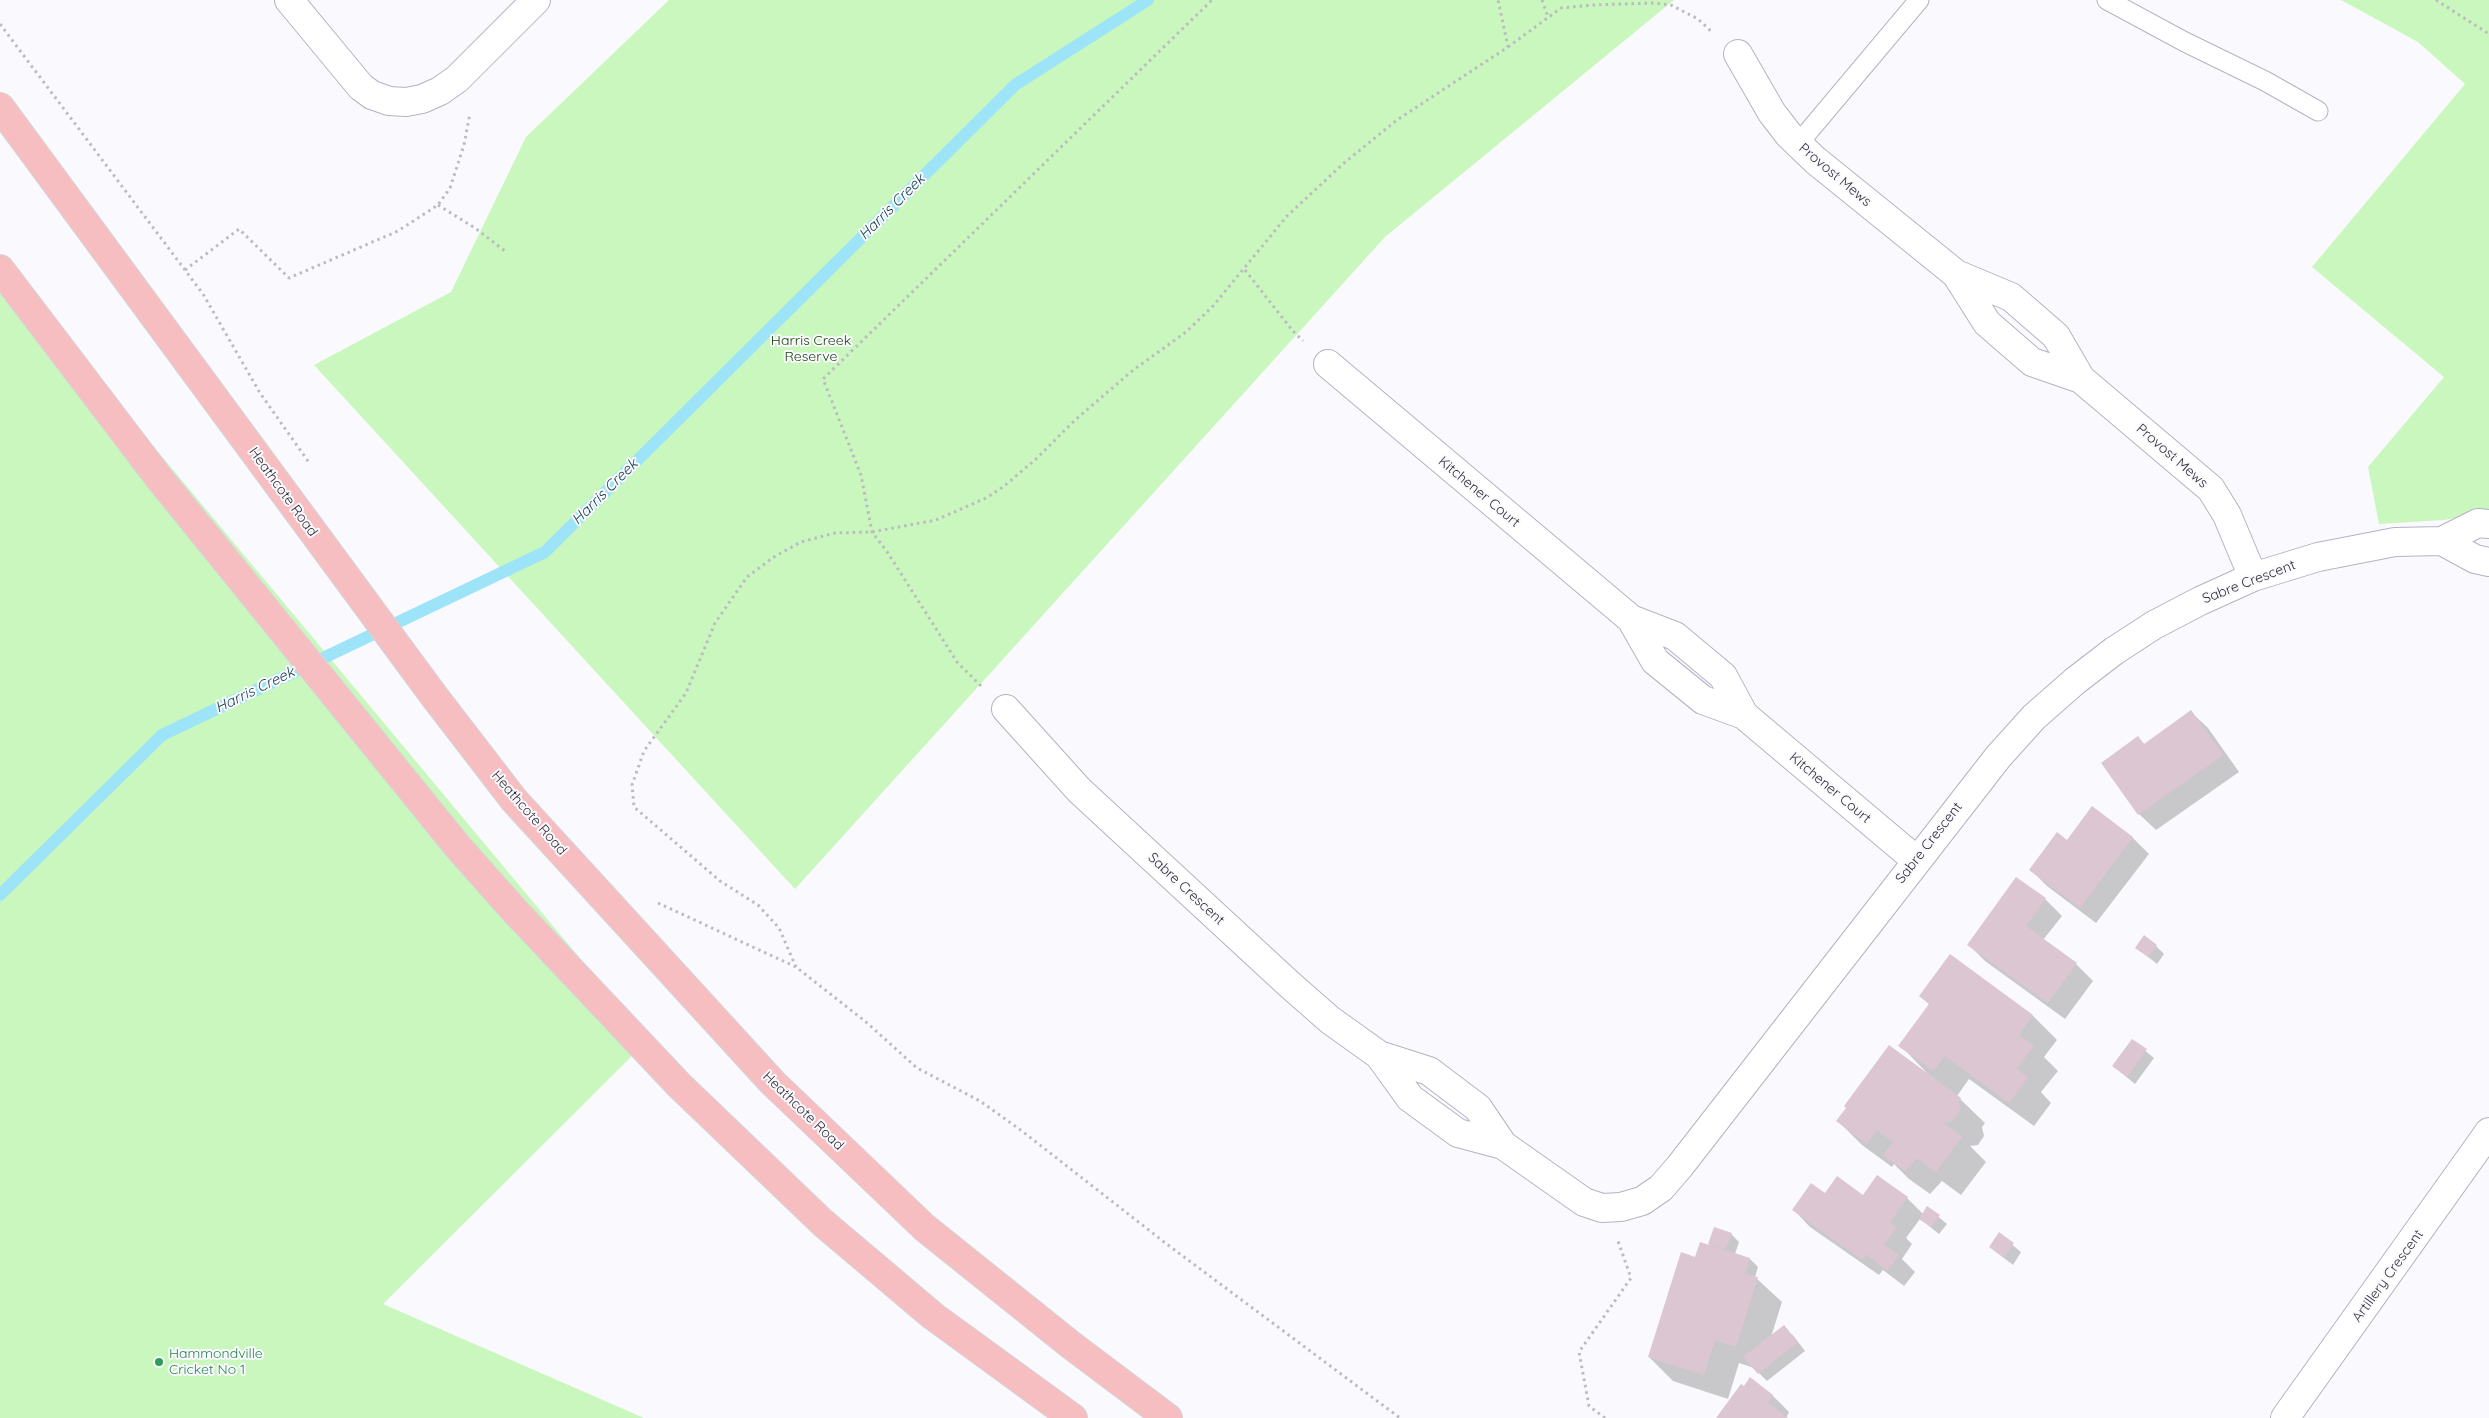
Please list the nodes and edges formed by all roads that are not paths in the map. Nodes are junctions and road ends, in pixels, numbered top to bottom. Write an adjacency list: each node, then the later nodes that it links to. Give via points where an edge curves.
1 (289, 0): 2 (street, via 361,87 389,101 406,102 440,91 457,79)
2 (536, 0)
3 (1919, 0): 8 (lane)
4 (2107, 0): 7 (lane)
5 (1738, 54): 8 (street, Provost Mews, via 1772,113)
6 (0, 107): 19 (main road, Heathcote Road, via 514,800 773,1083 925,1228)
7 (2318, 111)
8 (1798, 144): 14 (street, Provost Mews, via 1956,274 2011,297 2056,336 2081,379 2211,489 2227,515)
9 (0, 269): 18 (main road, via 159,478 458,847 514,910 679,1086 823,1224 933,1316)
10 (1328, 364): 16 (street, Kitchener Court, via 1631,620 1675,636 1723,676 1744,715)
11 (2489, 524): 12 (street, Sabre Crescent, via 2478,523)
12 (2442, 540): 13 (street, via 2475,559); 14 (street, Sabre Crescent, via 2357,548 2318,556)
13 (2489, 562)
14 (2253, 577): 16 (street, Sabre Crescent, via 2154,625 2075,680 1998,757)
15 (1006, 709): 16 (street, Sabre Crescent, via 1079,790 1316,1009 1379,1055 1429,1071 1478,1108 1503,1145 1584,1202 1602,1208 1642,1201 1662,1188)
16 (1916, 860)
17 (2489, 1132): 20 (street, Artillery Crescent)
18 (1073, 1418)
19 (1168, 1418)
20 (2285, 1418)

